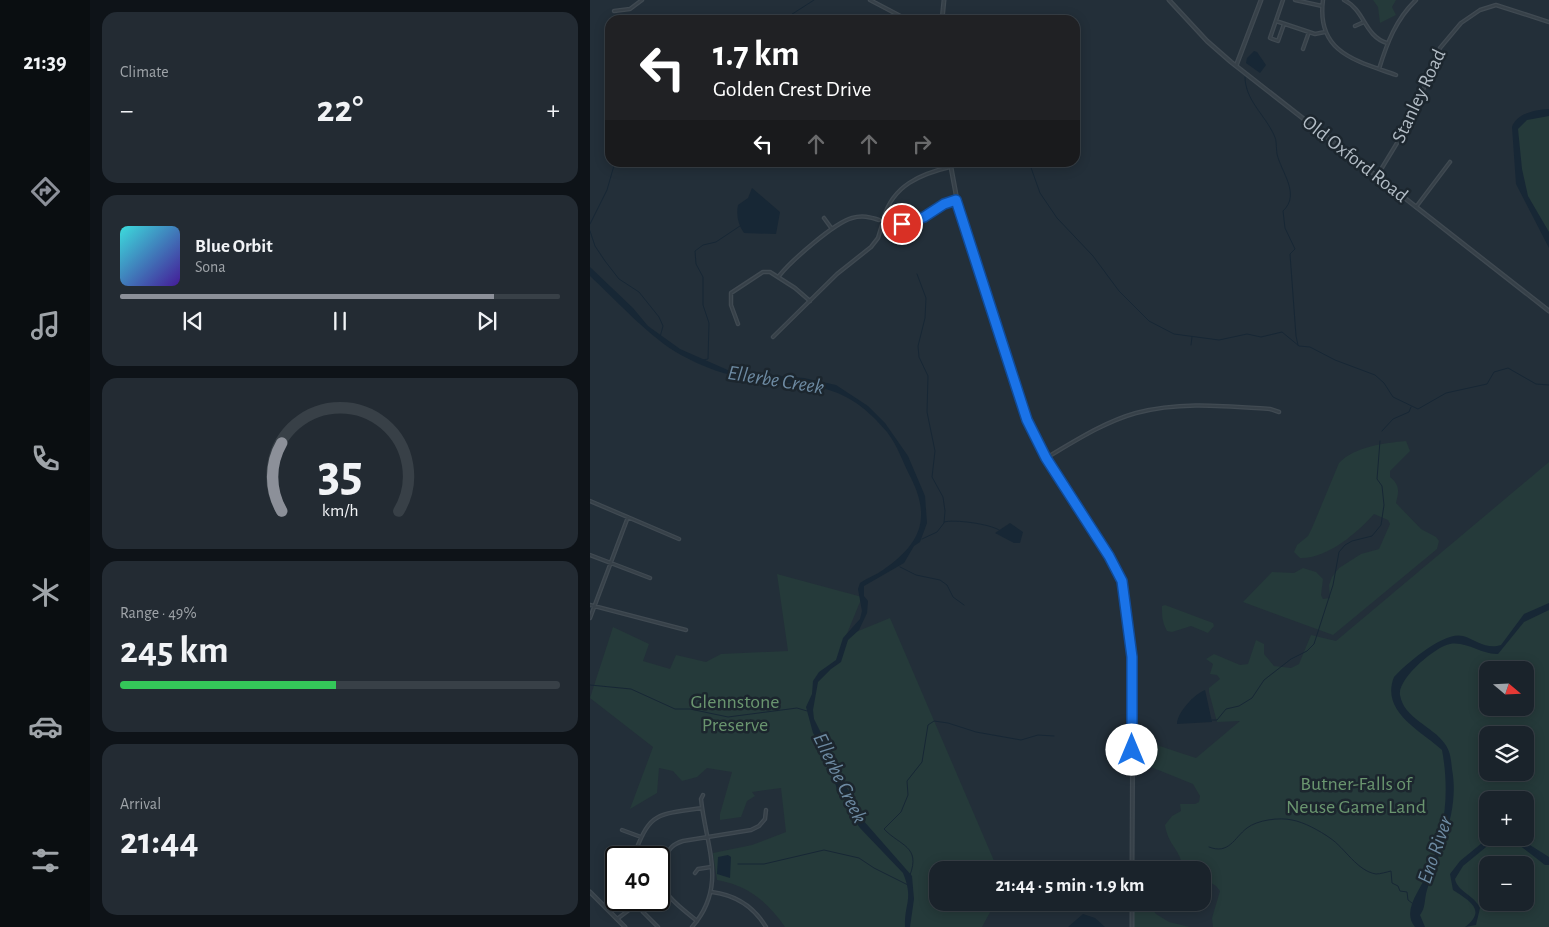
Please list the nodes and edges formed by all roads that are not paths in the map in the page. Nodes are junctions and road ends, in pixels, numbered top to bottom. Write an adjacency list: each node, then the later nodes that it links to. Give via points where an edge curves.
1 (642, 0): 12 (street, via 630,9)
2 (870, 0): 13 (street)
3 (944, 0): 14 (street)
4 (1169, 0): 24 (street, Old Oxford Road, via 1207,41)
5 (1262, 0): 24 (street)
6 (1283, 0): 15 (street)
7 (1296, 0): 11 (street)
8 (1323, 0): 11 (street)
9 (1344, 0): 16 (street, via 1357,10)
10 (1416, 0): 22 (street, via 1399,20)
11 (1322, 6): 21 (street)
12 (614, 11)
13 (898, 15)
14 (942, 15)
15 (1276, 20): 18 (street); 18 (street, via 1270,38 1278,40)
16 (1364, 22): 19 (street); 22 (street, via 1376,38)
17 (1549, 22): 30 (street, Stanley Road, via 1493,5 1461,23 1440,48 1411,120)
18 (1284, 24): 20 (street)
19 (1355, 26)
20 (1309, 32): 21 (street, via 1319,35); 23 (street)
21 (1326, 32): 25 (street, via 1345,55)
22 (1388, 43): 25 (street)
23 (1303, 49)
24 (1236, 66): 30 (street, Old Oxford Road)
25 (1378, 69): 26 (street)
26 (1396, 75)
27 (1450, 162): 32 (street)
28 (943, 167): 33 (street, via 898,190)
29 (950, 167): 31 (street)
30 (1377, 176): 32 (street, Old Oxford Road)
31 (956, 200): 36 (street, via 924,217 898,224); 45 (street, via 1021,405)
32 (1416, 207): 41 (street, Old Oxford Road)
33 (884, 217): 35 (street); 36 (street)
34 (824, 218): 38 (street)
35 (879, 220): 37 (street); 38 (street, via 866,216 853,218)
36 (887, 222): 37 (street)
37 (882, 225): 40 (street, via 871,247)
38 (832, 229): 39 (street)
39 (779, 276): 40 (street); 42 (street, via 763,272 732,291 731,304)
40 (810, 301): 43 (street)
41 (1549, 311)
42 (738, 324)
43 (773, 338)
44 (1279, 412): 45 (street, via 1192,405 1142,412 1101,427)
45 (1046, 458): 63 (street, via 1109,556 1124,589 1133,665)
46 (590, 501): 47 (street)
47 (628, 517): 48 (street); 50 (street)
48 (678, 539)
49 (590, 555): 50 (street)
50 (610, 563): 51 (street); 53 (street)
51 (650, 578)
52 (590, 605): 53 (street)
53 (594, 606): 54 (street); 55 (street)
54 (590, 618)
55 (686, 630)
56 (703, 795): 57 (street)
57 (702, 808): 60 (street); 61 (street, via 658,816 647,824)
58 (766, 810): 60 (street, via 765,818 754,829)
59 (622, 830): 61 (street)
60 (706, 837): 64 (street); 72 (street, via 674,844 660,875 666,893)
61 (641, 838): 62 (street)
62 (638, 846)
63 (1132, 861)
64 (711, 867): 65 (street, via 698,869); 67 (street)
65 (695, 873)
66 (590, 892): 71 (street)
67 (712, 892): 72 (street, via 708,906); 76 (street, via 741,902)
68 (628, 911): 71 (street)
69 (643, 911): 74 (street)
70 (1132, 911): 77 (street)
71 (617, 919): 73 (street)
72 (697, 921): 75 (street)
73 (624, 927)
74 (658, 927)
75 (692, 927)
76 (766, 927)
77 (1132, 927)

